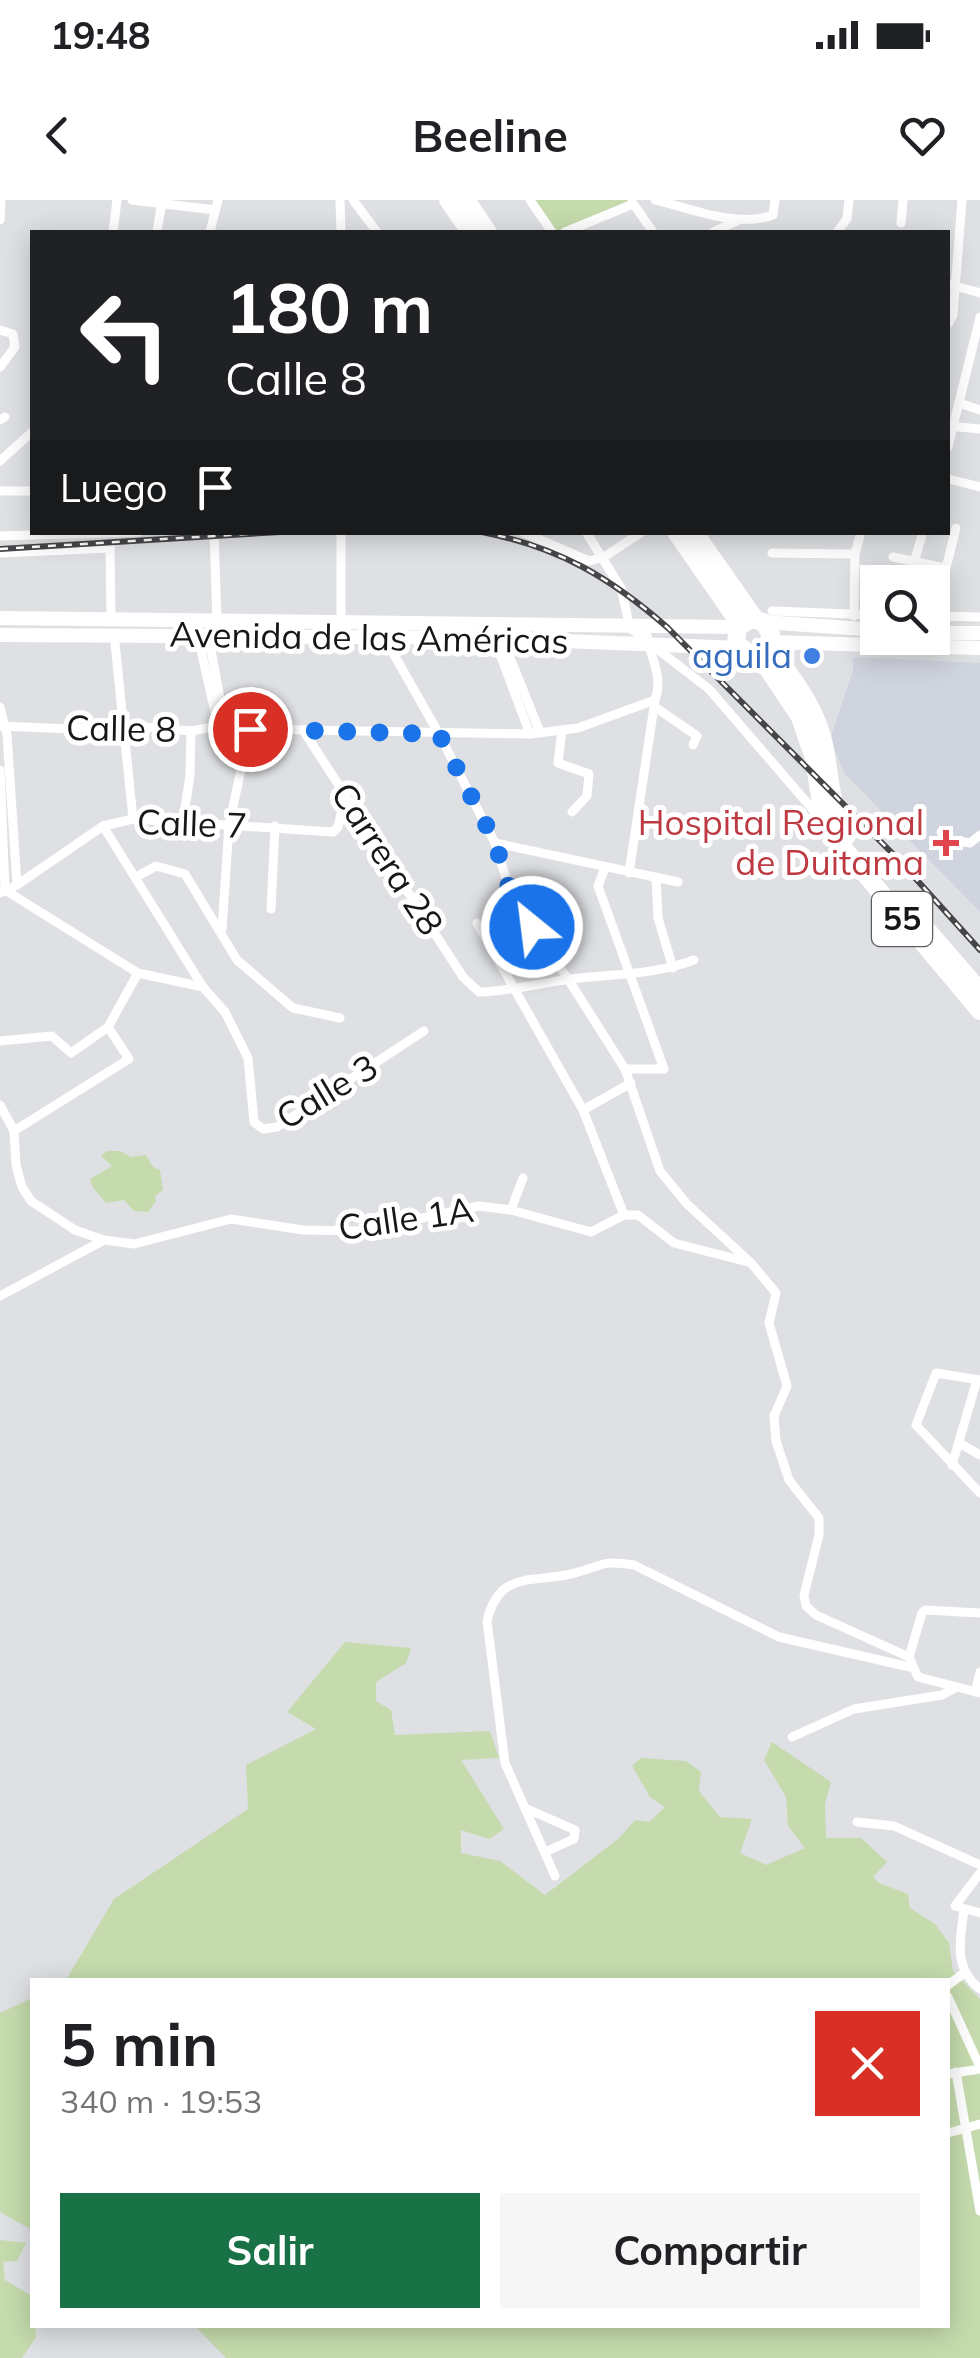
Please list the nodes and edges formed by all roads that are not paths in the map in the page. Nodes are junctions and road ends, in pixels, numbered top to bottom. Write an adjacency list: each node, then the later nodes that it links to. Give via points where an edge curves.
1 (2, 200): 17 (street)
2 (116, 200): 20 (street)
3 (132, 200): 14 (street)
4 (340, 200): 23 (street)
5 (353, 200): 24 (street)
6 (448, 200): 25 (highway)
7 (466, 200): 26 (highway)
8 (530, 200): 27 (street)
9 (655, 200): 18 (street)
10 (774, 200): 18 (street, via 773,215)
11 (849, 200): 31 (street)
12 (903, 200): 19 (street)
13 (962, 200): 32 (street)
14 (162, 201): 16 (street); 21 (street)
15 (632, 202): 28 (street); 29 (street)
16 (217, 205): 22 (street)
17 (0, 220)
18 (738, 221): 30 (street)
19 (901, 223)
20 (113, 230)
21 (157, 230)
22 (211, 230)
23 (341, 230)
24 (376, 230)
25 (469, 230)
26 (487, 230)
27 (551, 230)
28 (569, 230)
29 (652, 230)
30 (718, 230)
31 (839, 230)
32 (951, 284): 33 (street); 35 (street)
33 (980, 293)
34 (980, 317): 38 (street)
35 (950, 319)
36 (0, 330): 37 (street, via 13,334 14,347)
37 (0, 367)
38 (959, 403): 39 (street); 40 (street)
39 (980, 410)
40 (950, 426): 41 (street)
41 (980, 429)
42 (30, 434): 43 (street)
43 (0, 461)
44 (950, 479): 45 (street)
45 (980, 487)
46 (0, 492): 47 (street)
47 (30, 492)
48 (956, 528): 69 (street)
49 (36, 535): 60 (street)
50 (109, 535): 61 (street)
51 (214, 535): 79 (street)
52 (340, 535): 76 (street)
53 (529, 535): 66 (street, via 589,561)
54 (588, 535): 66 (street)
55 (638, 535): 66 (street)
56 (679, 535): 74 (highway, 55)
57 (696, 535): 74 (highway, 55)
58 (860, 535): 64 (street)
59 (922, 535): 67 (street)
60 (0, 536)
61 (110, 548): 63 (street); 78 (street)
62 (772, 552): 64 (street)
63 (0, 553)
64 (855, 554): 75 (street)
65 (892, 557): 67 (street)
66 (604, 558): 81 (street)
67 (914, 562): 68 (street)
68 (930, 565)
69 (946, 565)
70 (980, 617): 72 (street)
71 (0, 618): 78 (main road, Avenida de las Américas)
72 (950, 618)
73 (860, 620): 75 (street)
74 (754, 621): 75 (main road, Avenida de las Américas); 81 (main road, Avenida de las Américas); 87 (highway, 55, via 770,630); 87 (highway, via 735,638)
75 (854, 621): 77 (main road, Avenida de las Américas)
76 (341, 623): 79 (main road, Avenida de las Américas); 80 (main road, Avenida de las Américas)
77 (860, 623)
78 (112, 626): 79 (main road, Avenida de las Américas); 84 (main road, Avenida de las Américas); 91 (street)
79 (207, 628): 86 (main road, Avenida de las Américas); 92 (street)
80 (402, 630): 85 (main road, Avenida de las Américas); 86 (main road, Avenida de las Américas)
81 (641, 633): 85 (main road, Avenida de las Américas); 85 (main road, Avenida de las Américas); 87 (main road, Avenida de las Américas); 89 (street, via 660,680); 105 (street, via 709,690)
82 (950, 633): 83 (main road)
83 (980, 633)
84 (0, 635)
85 (493, 635): 97 (street)
86 (384, 637): 98 (street)
87 (758, 648): 88 (main road, Avenida de las Américas); 105 (highway, 55, via 800,717); 129 (highway, 55, via 812,710 844,832)
88 (980, 648)
89 (655, 704): 95 (street, Calle 8); 99 (street, via 697,736); 113 (street)
90 (1, 720): 91 (street, Calle 8, via 70,728); 117 (street)
91 (124, 724): 96 (street, Calle 8); 103 (street)
92 (221, 725): 93 (street, Calle 8); 96 (street, Calle 8)
93 (250, 729): 94 (street, Calle 8); 106 (street)
94 (303, 730): 98 (street, Calle 8); 101 (street, Carrera 28)
95 (562, 730): 97 (street, Calle 8); 102 (street, via 558,764 589,774 587,796)
96 (191, 731): 104 (street)
97 (535, 733): 98 (street, Calle 8)
98 (439, 734): 111 (street)
99 (693, 746)
100 (0, 770): 118 (street)
101 (346, 793): 108 (street, Calle 7, via 333,832); 128 (street, Carrera 28, via 472,987)
102 (572, 812)
103 (133, 819): 104 (street, Calle 7); 107 (street, Calle 7)
104 (183, 822): 106 (street, Calle 7)
105 (827, 824): 130 (highway, 55)
106 (228, 825): 108 (street, Calle 7); 121 (street)
107 (102, 826): 114 (street); 117 (street, Calle 7)
108 (280, 827): 119 (street)
109 (942, 832): 110 (street, via 970,843)
110 (980, 835)
111 (495, 842): 112 (street); 126 (street, via 513,901)
112 (605, 868): 113 (street); 125 (street, via 598,886)
113 (629, 873): 115 (street)
114 (136, 877): 121 (street, via 156,866 185,874); 127 (street)
115 (656, 878): 116 (street); 123 (street, via 658,918)
116 (678, 882)
117 (17, 886): 118 (street, Calle 7)
118 (2, 892): 124 (street)
119 (271, 909)
120 (476, 923): 128 (street)
121 (222, 931): 131 (street, via 237,960 293,1008)
122 (694, 960): 123 (street)
123 (674, 968): 125 (street)
124 (138, 973): 127 (street); 132 (street)
125 (629, 974): 126 (street); 135 (street, via 664,1069)
126 (568, 979): 128 (street); 135 (street)
127 (203, 987): 133 (street, Calle 3, via 225,1012 248,1058 254,1122 264,1130 277,1128)
128 (514, 991): 138 (street)
129 (980, 992)
130 (980, 1011)
131 (340, 1018)
132 (108, 1027): 134 (street, via 72,1053 52,1036); 139 (street, via 130,1059)
133 (424, 1031)
134 (0, 1041)
135 (625, 1069): 136 (street)
136 (631, 1083): 138 (street); 144 (street, via 660,1171)
137 (0, 1105): 139 (street)
138 (583, 1110): 142 (street)
139 (14, 1131): 143 (street, via 16,1165 31,1201)
140 (523, 1178): 141 (street)
141 (511, 1210): 142 (street, Calle 1A, via 591,1232); 143 (street, Calle 1A, via 479,1206 361,1232 231,1219 134,1244)
142 (624, 1215): 144 (street, via 638,1215 674,1242)
143 (104, 1240): 145 (street, Calle 1A)
144 (751, 1263): 152 (street, via 776,1292 769,1323 787,1386 774,1416 776,1442 790,1480 818,1518 806,1606)
145 (0, 1296)
146 (979, 1380): 147 (street); 149 (street, via 936,1373 916,1424)
147 (959, 1443): 148 (street); 149 (street)
148 (980, 1455)
149 (952, 1465): 150 (street)
150 (980, 1492)
151 (980, 1613): 152 (street, via 925,1610)
152 (909, 1657): 153 (street)
153 (914, 1668): 155 (street, via 918,1677); 158 (street, via 779,1637 634,1566 608,1561 570,1574 524,1578 498,1596 487,1620 505,1764)
154 (980, 1672): 156 (street)
155 (957, 1687): 156 (street); 157 (street, via 930,1698 854,1709)
156 (978, 1692)
157 (792, 1738)
158 (525, 1808): 160 (street); 160 (street, via 575,1830 574,1839)
159 (857, 1822): 161 (street, via 894,1826)
160 (545, 1852): 163 (street)
161 (980, 1865)
162 (980, 1873): 164 (street)
163 (555, 1876)
164 (960, 1908): 165 (street); 166 (street)
165 (980, 1913)
166 (963, 1974): 167 (street); 168 (street)
167 (950, 1984)
168 (980, 1989)
169 (950, 2001): 170 (street)
170 (980, 2068): 171 (street)
171 (952, 2073): 173 (street)
172 (980, 2124): 173 (street)
173 (965, 2128): 174 (street); 175 (street)
174 (950, 2132)
175 (980, 2211)

